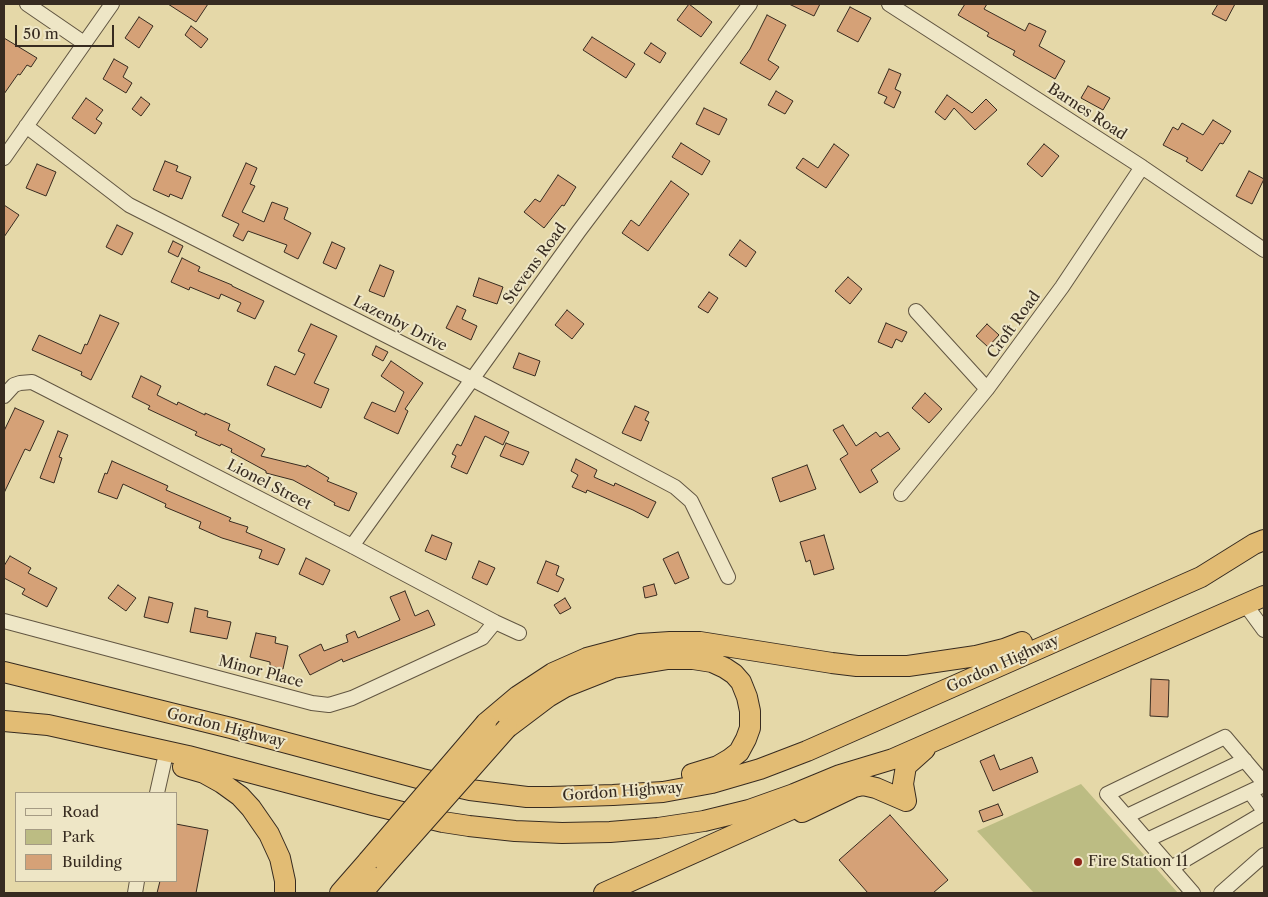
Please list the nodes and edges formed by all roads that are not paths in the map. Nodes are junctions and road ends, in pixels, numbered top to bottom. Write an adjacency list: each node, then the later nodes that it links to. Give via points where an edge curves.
1 (27, 4): 5 (street)
2 (112, 4): 5 (street)
3 (750, 4): 11 (street, Stevens Road)
4 (889, 4): 8 (street, Barnes Road)
5 (84, 43): 6 (street)
6 (26, 126): 7 (street); 11 (street, Lazenby Drive, via 129,205)
7 (4, 158)
8 (1142, 167): 9 (street, Barnes Road); 12 (street, Croft Road, via 1062,287)
9 (1264, 250)
10 (916, 311): 12 (street)
11 (472, 379): 16 (street, Stevens Road); 17 (street, Lazenby Drive, via 675,487 691,501)
12 (987, 388): 14 (street, Croft Road)
13 (4, 396): 16 (street, Lionel Street, via 14,385 32,382)
14 (901, 494)
15 (1259, 542): 33 (highway, Gordon Highway, via 1201,577 776,763 663,792); 39 (highway, bridge, via 1029,640 976,656 908,666 857,666 700,642 670,642 640,644 587,658 553,673 486,723)
16 (352, 546): 21 (street, Lionel Street)
17 (728, 577)
18 (1264, 596): 19 (highway)
19 (1245, 604): 22 (street); 26 (highway)
20 (4, 621): 21 (street, Minor Place, via 329,705 352,698 482,638)
21 (495, 622): 23 (street, Lionel Street)
22 (1264, 630)
23 (520, 634)
24 (4, 672): 33 (highway, Gordon Highway, via 470,790)
25 (4, 722): 27 (highway, via 48,725 188,756 444,822 562,833 658,828 704,821 749,810 840,775); 29 (highway, via 41,734)
26 (936, 740): 27 (highway); 36 (highway, via 906,766 903,784 906,800 863,785 776,824)
27 (893, 759): 36 (highway)
28 (1245, 760): 30 (street); 35 (street); 35 (street, via 1225,737 1107,794)
29 (164, 762): 31 (street); 41 (highway, via 204,773 240,796 269,834 280,858)
30 (1264, 784): 32 (street)
31 (157, 792)
32 (1250, 792): 34 (street); 37 (street)
33 (550, 797): 39 (highway, bridge, via 693,774 730,760 739,752 750,728 748,704 741,682 730,671 712,662 685,659 613,668 564,687 507,728)
34 (1264, 812): 40 (street)
35 (1127, 816): 37 (street)
36 (738, 833): 44 (highway)
37 (1147, 840): 40 (street)
38 (1264, 856): 46 (street)
39 (377, 863): 42 (highway); 43 (highway)
40 (1171, 868): 45 (street)
41 (285, 893)
42 (340, 893)
43 (362, 893)
44 (604, 893)
45 (1192, 893)
46 (1221, 893)

